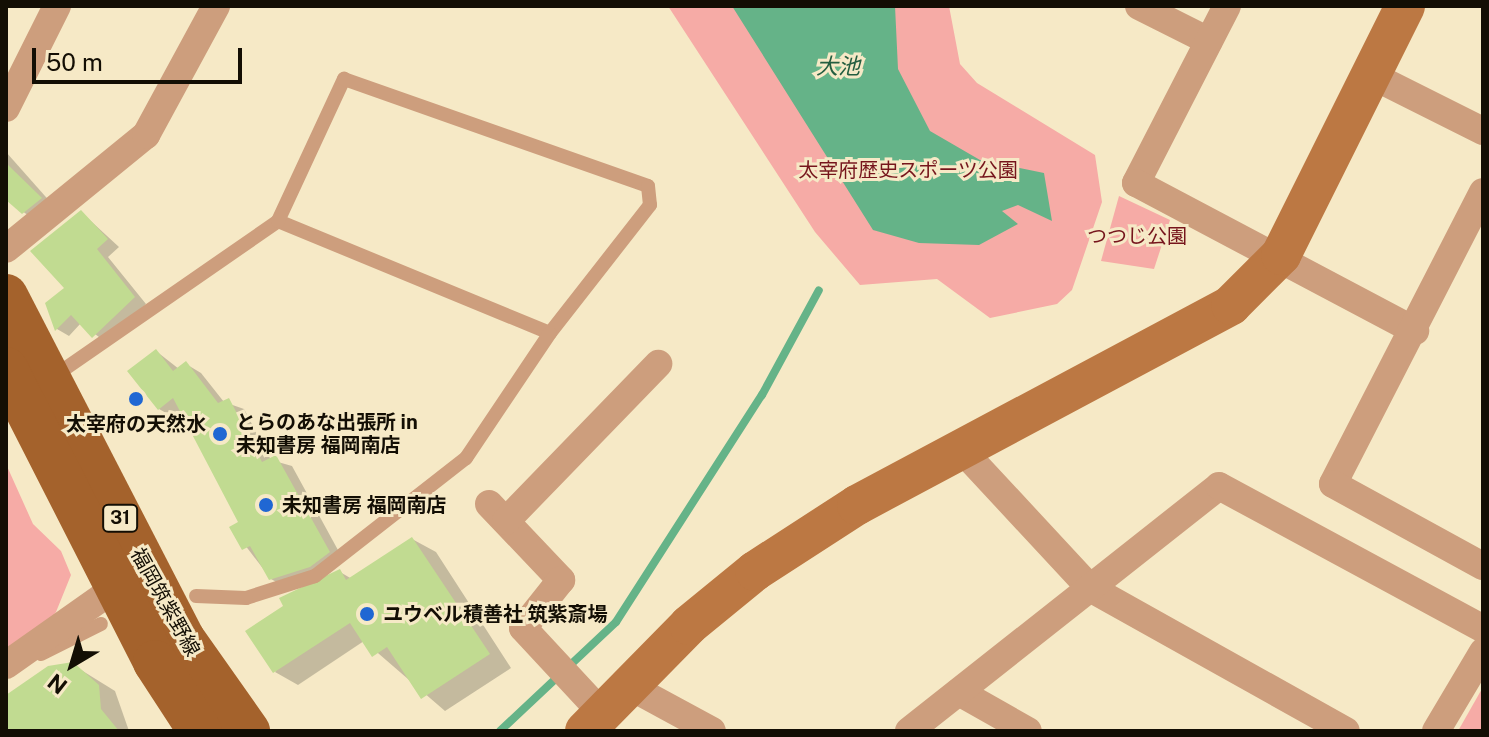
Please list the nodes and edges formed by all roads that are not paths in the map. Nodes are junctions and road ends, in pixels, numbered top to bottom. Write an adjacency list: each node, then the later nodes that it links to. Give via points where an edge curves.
1 (57, 6): 8 (street)
2 (216, 6): 12 (street, via 146,135)
3 (1139, 6): 6 (street)
4 (1227, 6): 6 (street)
5 (1405, 6): 7 (street)
6 (1209, 41): 13 (street, via 1136,183)
7 (1371, 75): 9 (street); 13 (street)
8 (6, 108)
9 (1483, 131)
10 (1483, 192): 15 (street)
11 (278, 221): 16 (lane); 16 (lane, via 344,79 354,78 648,186 650,205); 19 (lane)
12 (6, 249)
13 (1281, 255): 15 (street); 20 (street, via 1231,305)
14 (6, 296): 19 (main road, 福岡筑紫野線 / 31)
15 (1415, 331): 21 (street, via 1333,484)
16 (550, 333): 23 (lane, via 466,458 333,567 246,598)
17 (658, 364): 29 (street, via 498,512 561,580 523,628)
18 (6, 369): 24 (main road, 福岡筑紫野線 / 31)
19 (50, 380): 31 (main road, 福岡筑紫野線 / 31, via 183,639)
20 (961, 449): 22 (street); 29 (street, via 755,571 689,625)
21 (1483, 566)
22 (1090, 588): 25 (street, via 1219,486); 28 (street); 35 (street)
23 (196, 596)
24 (110, 605): 27 (street); 27 (lane); 30 (main road, 福岡筑紫野線 / 31)
25 (1483, 629)
26 (1483, 652): 36 (street)
27 (6, 668)
28 (959, 692): 33 (street); 34 (street)
29 (606, 711): 32 (street)
30 (200, 731)
31 (248, 731)
32 (712, 731)
33 (909, 731)
34 (1028, 731)
35 (1346, 731)
36 (1436, 731)

